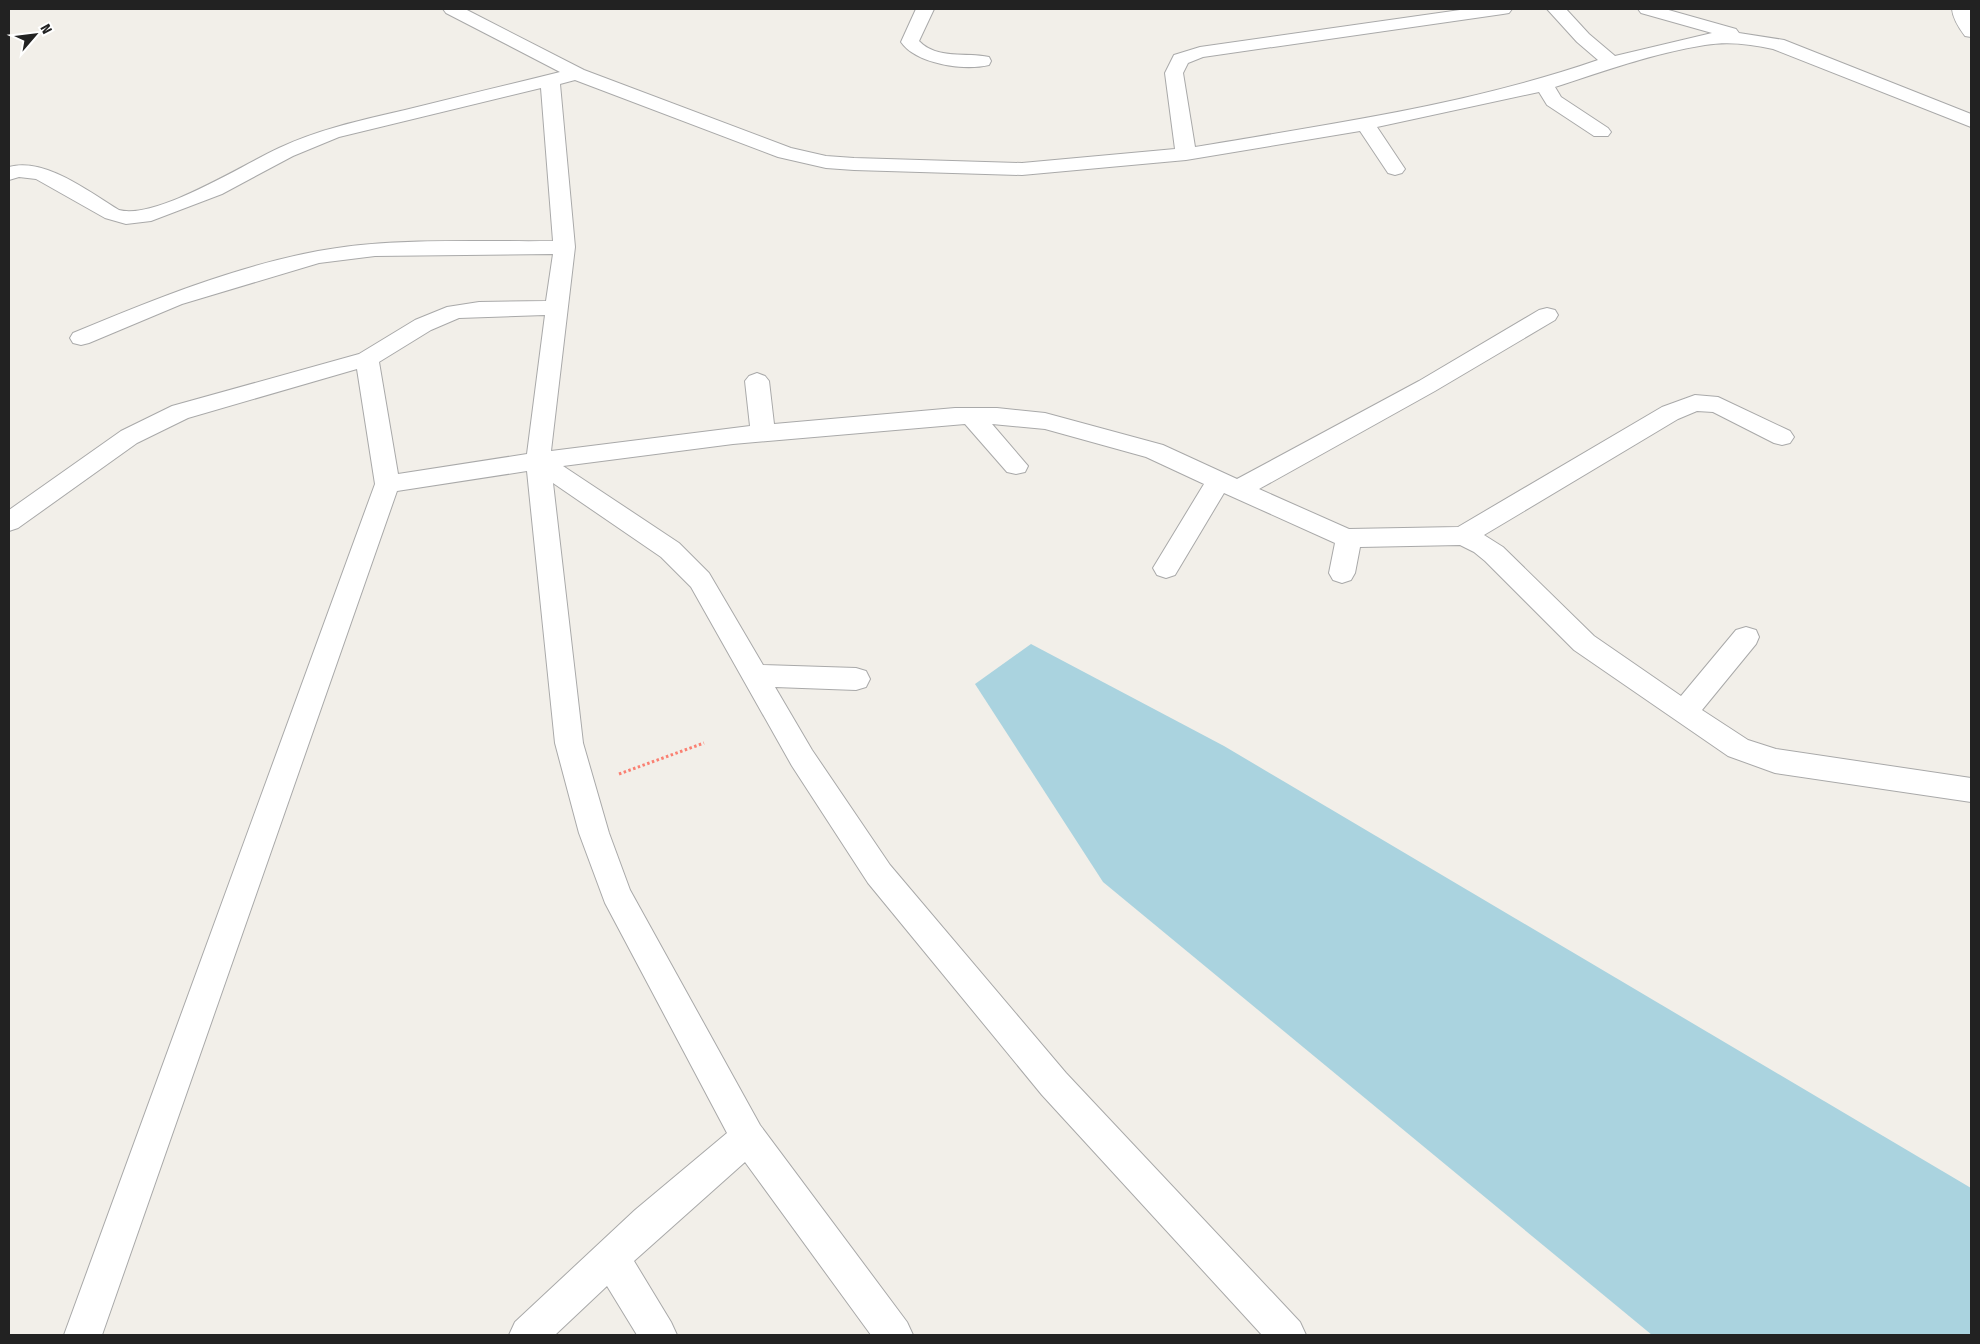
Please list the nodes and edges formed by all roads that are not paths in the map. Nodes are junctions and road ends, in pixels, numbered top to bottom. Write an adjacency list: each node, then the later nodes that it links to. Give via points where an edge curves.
1 (452, 9): 11 (street)
2 (925, 9): 9 (street, via 910,42 916,50 934,57)
3 (1503, 9): 17 (street, via 1200,52 1181,59 1174,73)
4 (1556, 9): 10 (street)
5 (1647, 9): 8 (street)
6 (1961, 9): 7 (street)
7 (1971, 32)
8 (1746, 38): 10 (street, via 1706,39); 14 (street, via 1778,44)
9 (982, 61)
10 (1611, 62): 13 (street)
11 (577, 74): 12 (street); 17 (street, via 785,153 826,162 1022,169)
12 (550, 81): 19 (street, via 381,120 307,142 214,190 151,215 126,218 112,214 41,173 18,171); 20 (street)
13 (1544, 85): 15 (street); 16 (street, via 1554,101)
14 (1971, 121)
15 (1365, 124): 17 (street); 18 (street)
16 (1601, 132)
17 (1186, 154)
18 (1395, 169)
19 (9, 174)
20 (564, 247): 21 (street); 23 (street, via 375,250 318,257 174,299)
21 (556, 308): 24 (street, via 479,308 455,312 423,325); 29 (street)
22 (1547, 315): 32 (street, via 1427,386)
23 (82, 338)
24 (367, 359): 31 (street); 33 (street, via 180,412 129,437)
25 (757, 381): 27 (street)
26 (971, 416): 27 (street); 30 (street); 32 (street, via 1045,421 1154,451)
27 (763, 433): 29 (street)
28 (1782, 438): 34 (street, via 1718,405 1696,404 1670,413)
29 (538, 461): 31 (street); 39 (street, via 670,550 700,580); 43 (street, via 569,744 594,833 616,894)
30 (1016, 466)
31 (387, 484): 45 (street)
32 (1228, 485): 35 (street); 36 (street)
33 (9, 522)
34 (1463, 536): 35 (street); 41 (street, via 1494,554 1584,643)
35 (1349, 538): 37 (street)
36 (1166, 568)
37 (1342, 572)
38 (1746, 638): 41 (street)
39 (754, 675): 40 (street); 49 (street, via 802,758 879,874 1054,1084)
40 (856, 679)
41 (1684, 712): 42 (street, via 1738,748 1775,761)
42 (1971, 790)
43 (748, 1137): 44 (street, via 648,1223); 48 (street)
44 (612, 1259): 46 (street); 47 (street)
45 (83, 1335)
46 (528, 1335)
47 (658, 1335)
48 (894, 1335)
49 (1286, 1335)

